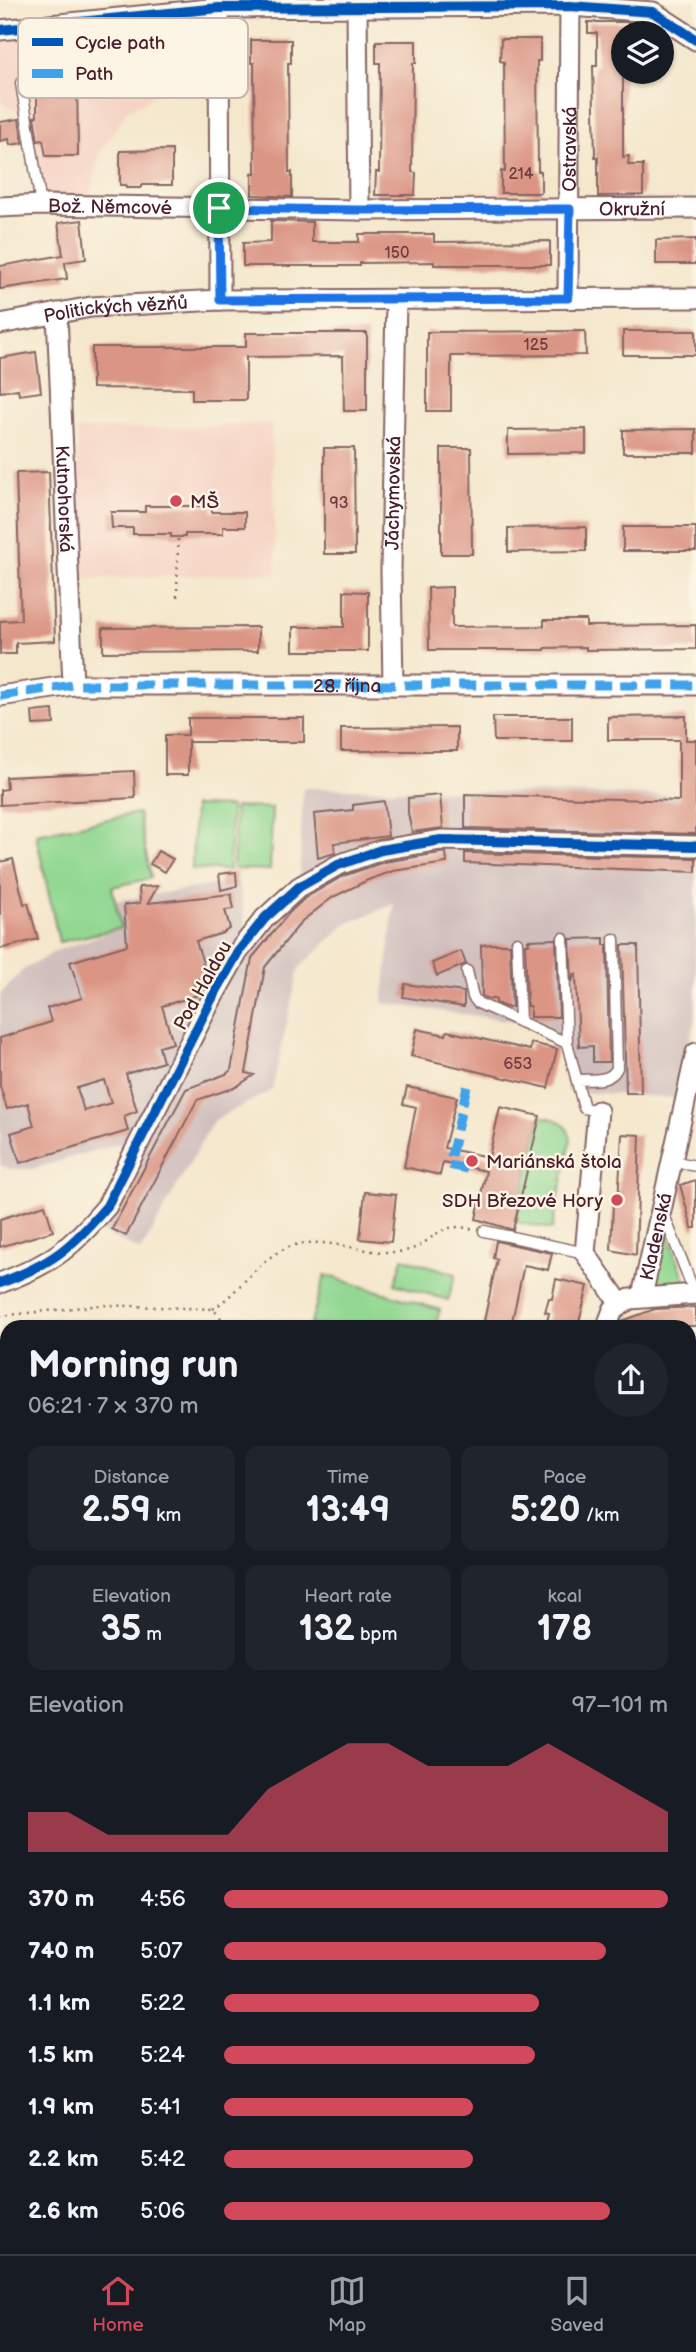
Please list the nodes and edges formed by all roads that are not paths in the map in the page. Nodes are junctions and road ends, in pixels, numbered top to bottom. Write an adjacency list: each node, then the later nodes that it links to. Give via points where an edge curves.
1 (570, 3): 3 (street); 7 (street, via 653,12); 14 (street, Ostravská)
2 (219, 4): 3 (street); 4 (street)
3 (357, 8): 15 (street)
4 (101, 18)
5 (18, 28): 6 (street)
6 (0, 30)
7 (696, 40)
8 (23, 98): 10 (lane)
9 (219, 98): 12 (street)
10 (41, 205): 11 (street, Bož. Němcové); 12 (street, Bož. Němcové)
11 (0, 207)
12 (219, 208): 15 (street, Okružní); 19 (street)
13 (696, 208): 14 (street, Okružní)
14 (570, 209): 15 (street, Okružní); 16 (street, Ostravská)
15 (359, 210)
16 (568, 298): 17 (street, Politických vězňů); 18 (street, Politických vězňů)
17 (696, 298)
18 (396, 299): 19 (street, Politických vězňů); 23 (street, Jáchymovská)
19 (220, 300): 20 (street, Politických vězňů)
20 (57, 313): 21 (street, Politických vězňů); 22 (street, Kutnohorská)
21 (0, 324)
22 (73, 685): 23 (street, 28. října); 25 (street, 28. října)
23 (393, 685): 24 (street, 28. října)
24 (696, 685)
25 (0, 695)
26 (696, 846): 41 (street, Pod Haldou, via 441,840 370,854 338,865 299,887 265,918 238,952 107,1206 62,1254)
27 (563, 938): 32 (lane)
28 (614, 939): 34 (lane, via 617,1068 606,1079)
29 (517, 942): 31 (lane)
30 (467, 971): 31 (lane, via 478,1003)
31 (520, 1022): 32 (lane)
32 (567, 1043): 34 (lane)
33 (696, 1053): 36 (street, Kladenská)
34 (577, 1080): 35 (lane, via 584,1108)
35 (598, 1111): 40 (street)
36 (672, 1161): 37 (lane); 38 (street, Kladenská)
37 (696, 1166)
38 (660, 1216): 42 (lane, via 666,1220); 43 (street, Kladenská)
39 (484, 1231): 40 (lane)
40 (585, 1253): 44 (street)
41 (0, 1283)
42 (695, 1294): 43 (street)
43 (642, 1296): 44 (street)
44 (620, 1304): 45 (street)
45 (609, 1320)

